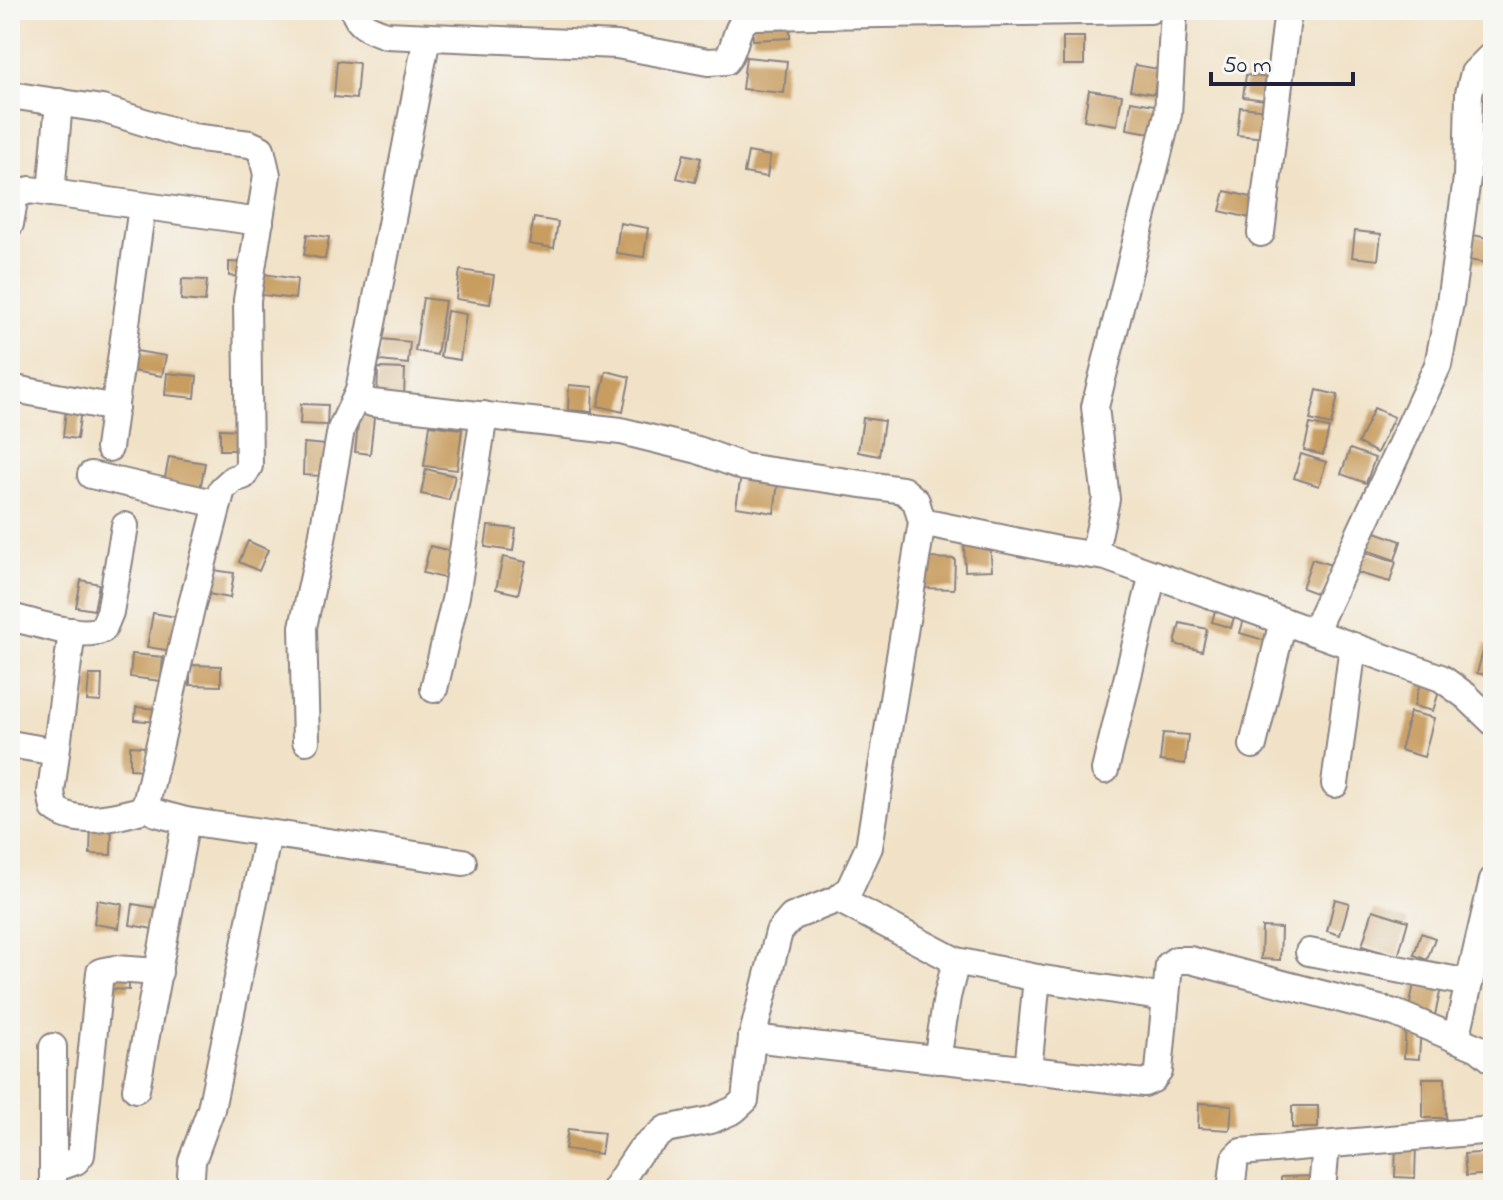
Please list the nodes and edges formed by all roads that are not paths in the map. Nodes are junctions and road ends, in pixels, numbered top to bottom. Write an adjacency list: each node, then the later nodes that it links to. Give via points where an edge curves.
1 (354, 10): 5 (street, via 368,28 386,35)
2 (1150, 10): 5 (street, via 753,16 738,29 726,61 708,62 617,45)
3 (1174, 10): 23 (street, via 1168,114 1095,407 1106,499)
4 (1288, 10): 13 (street)
5 (427, 37): 15 (street)
6 (1493, 54): 28 (street, via 1474,73 1469,93 1467,178 1438,365)
7 (10, 95): 8 (street)
8 (59, 102): 9 (street); 11 (street, via 261,149 267,175)
9 (51, 193): 10 (street); 12 (street, via 18,194)
10 (142, 206): 11 (street); 16 (street)
11 (260, 222): 20 (street, via 247,300 249,466 222,489)
12 (10, 224)
13 (1261, 233)
14 (10, 388): 16 (street)
15 (359, 391): 17 (street, via 372,403); 32 (street, via 341,429 303,627)
16 (115, 408): 18 (street)
17 (484, 415): 21 (street, via 621,431 744,467 903,490 916,501); 30 (street, via 456,596)
18 (109, 448)
19 (91, 475): 20 (street)
20 (218, 504): 38 (street)
21 (922, 522): 23 (street); 43 (street, via 869,847 850,888)
22 (125, 526): 27 (street, via 103,629)
23 (1094, 555): 24 (street)
24 (1153, 574): 26 (street); 36 (street)
25 (10, 617): 27 (street)
26 (1283, 621): 28 (street); 34 (street)
27 (72, 631): 35 (street)
28 (1314, 632): 29 (street)
29 (1353, 646): 31 (street, via 1441,678); 37 (street)
30 (434, 689)
31 (1493, 722)
32 (306, 741)
33 (10, 744): 35 (street)
34 (1253, 745)
35 (56, 752): 38 (street, via 51,792 60,813 119,817)
36 (1105, 770)
37 (1335, 784)
38 (148, 808): 39 (street)
39 (186, 821): 40 (street); 47 (street)
40 (268, 834): 41 (street); 61 (street, via 211,1109 192,1161)
41 (463, 862)
42 (1493, 880): 44 (street)
43 (838, 899): 46 (street); 51 (street, via 792,917 779,932)
44 (1489, 915): 49 (street)
45 (1309, 952): 49 (street)
46 (956, 961): 48 (street); 54 (street)
47 (159, 972): 57 (street); 60 (street, via 100,972 81,1155)
48 (1037, 978): 50 (street); 56 (street)
49 (1469, 983): 52 (street)
50 (1166, 998): 52 (street, via 1169,965 1190,960 1395,1013); 56 (street, via 1159,1071 1153,1079 1144,1083)
51 (752, 1038): 54 (street); 62 (street, via 745,1100 711,1120 666,1129 640,1151)
52 (1456, 1039): 55 (street)
53 (53, 1047): 60 (street)
54 (937, 1060): 56 (street)
55 (1493, 1060)
56 (1028, 1070)
57 (136, 1089)
58 (1493, 1130): 59 (street)
59 (1326, 1145): 63 (street, via 1241,1152 1235,1158); 64 (street)
60 (53, 1180)
61 (190, 1190)
62 (614, 1190)
63 (1231, 1190)
64 (1322, 1190)

